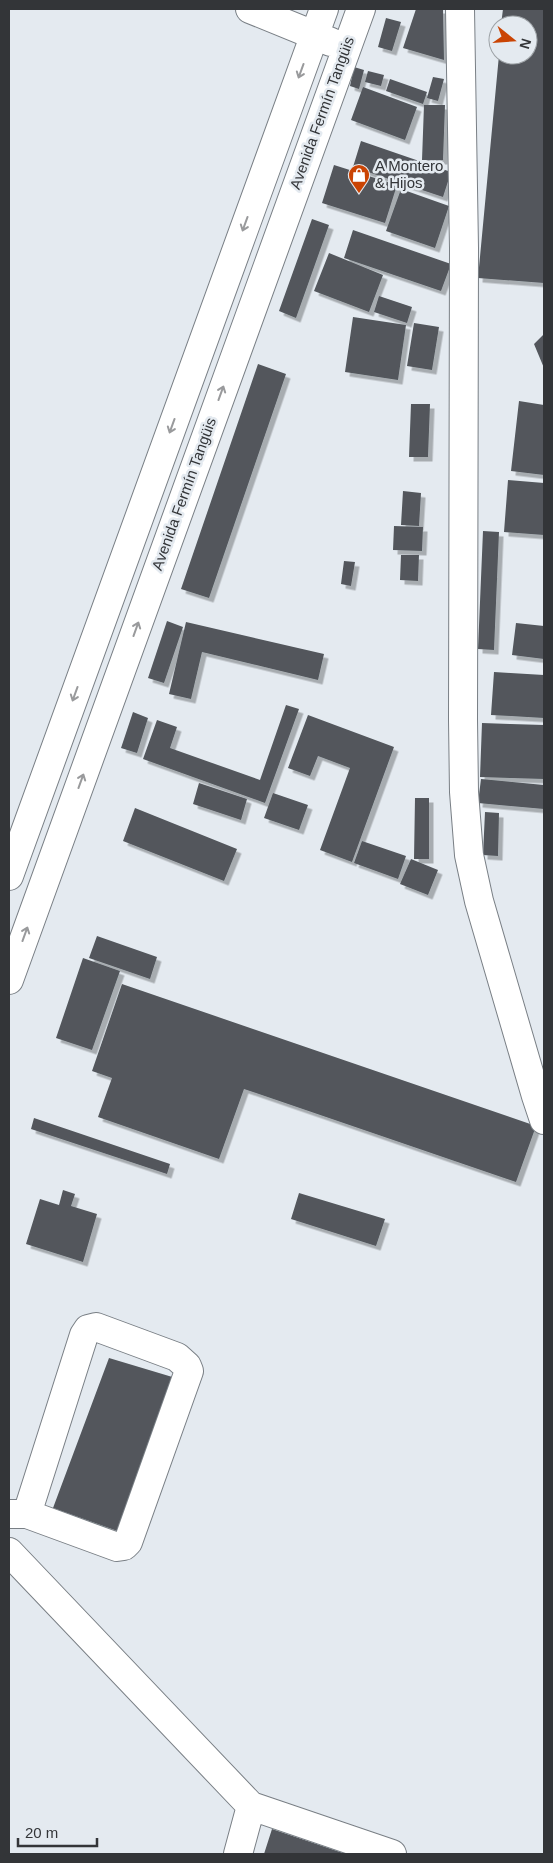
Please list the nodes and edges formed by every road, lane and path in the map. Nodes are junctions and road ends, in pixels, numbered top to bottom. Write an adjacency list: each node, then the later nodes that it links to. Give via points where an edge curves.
1 (250, 9): 5 (main road)
2 (324, 9): 5 (main road)
3 (361, 9): 6 (main road, Avenida Fermín Tangüis)
4 (460, 9): 11 (main road, via 464,248 464,792 469,855 479,901)
5 (314, 35): 6 (main road); 7 (main road, one-way to 7)
6 (346, 48): 8 (main road, Avenida Fermín Tangüis, one-way to 6)
7 (84, 668): 8 (main road); 9 (main road, one-way to 9)
8 (118, 679): 10 (main road, Avenida Fermín Tangüis, one-way to 8)
9 (9, 876)
10 (9, 980)
11 (544, 1120)
12 (18, 1514): 12 (main road, via 117,1547 124,1546 189,1371 188,1366 177,1357 96,1327 88,1329)
13 (9, 1552): 14 (main road)
14 (251, 1806): 15 (main road); 16 (main road)
15 (238, 1854)
16 (392, 1854)

